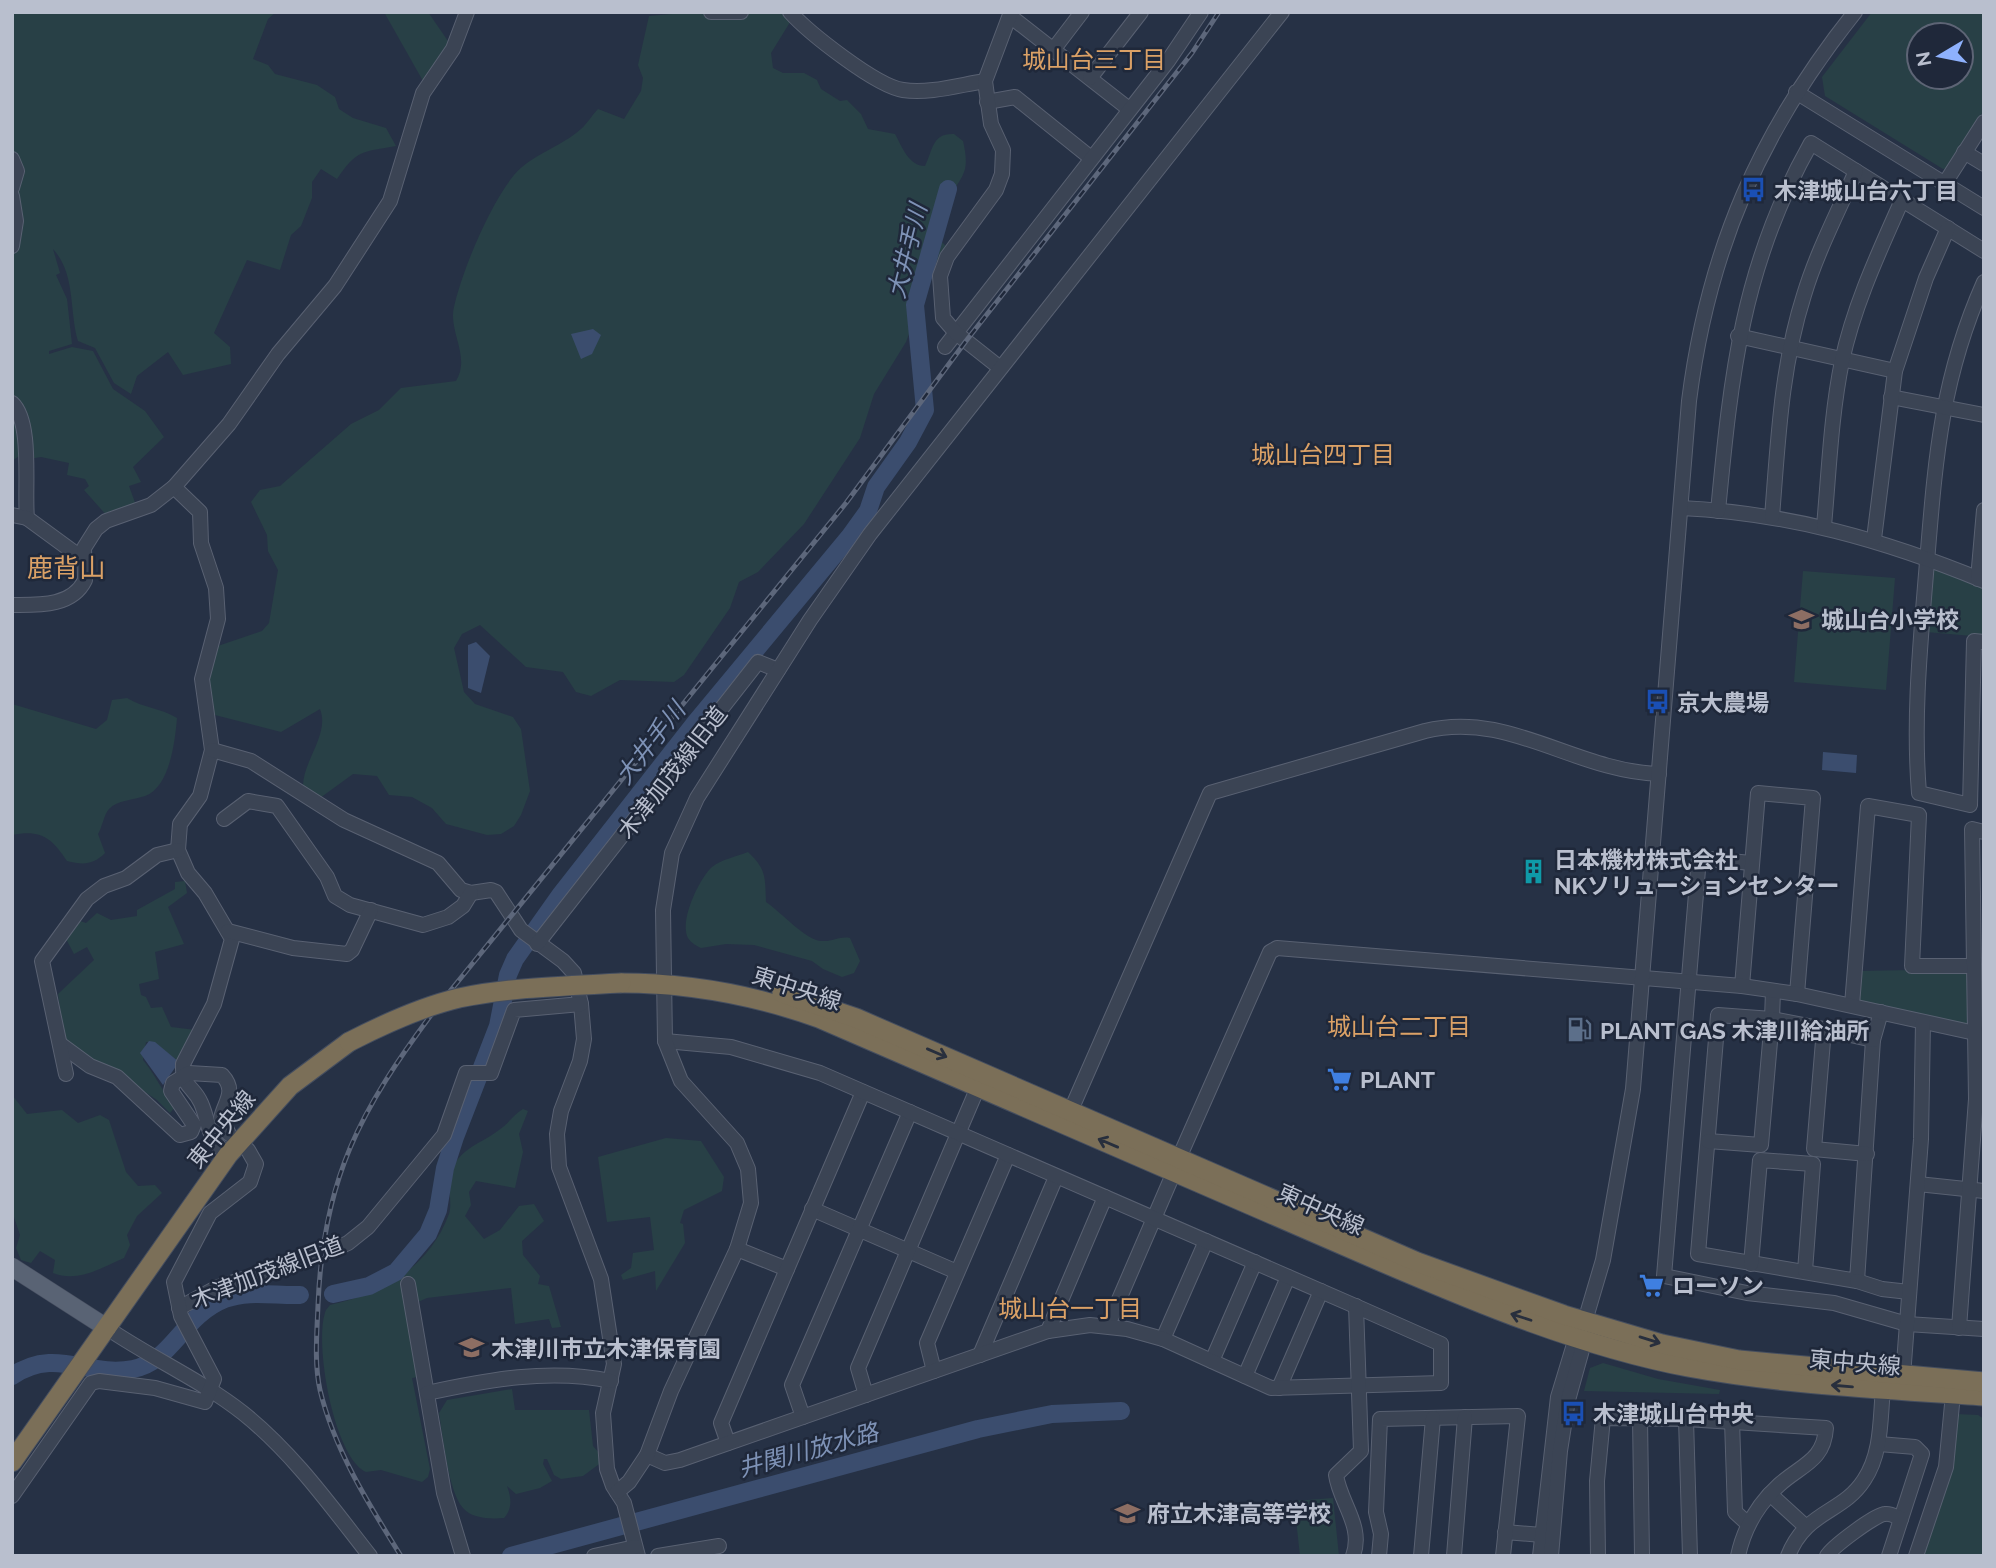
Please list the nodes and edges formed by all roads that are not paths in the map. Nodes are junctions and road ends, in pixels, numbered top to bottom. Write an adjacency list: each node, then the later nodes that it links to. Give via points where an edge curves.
1 (467, 12): 44 (street, via 453,49 423,93 390,201 335,286 278,354 229,424)
2 (711, 12): 3 (street)
3 (741, 12)
4 (790, 12): 13 (street, via 825,44 895,88)
5 (1082, 12): 11 (street)
6 (1141, 12): 12 (street)
7 (1201, 12): 16 (street)
8 (1282, 12): 38 (street)
9 (1855, 12): 14 (street)
10 (1010, 14): 11 (street); 13 (street)
11 (1053, 50): 12 (street)
12 (1090, 78): 16 (street)
13 (985, 81): 15 (street)
14 (1796, 92): 23 (street); 45 (street, via 1751,172 1714,270 1694,366)
15 (987, 102): 19 (street, via 1015,97); 33 (street, via 1003,150 1003,166 996,190 947,257 940,276 943,318)
16 (1129, 109): 19 (street)
17 (1984, 122): 18 (street)
18 (1964, 152): 21 (street); 23 (street)
19 (1091, 158): 33 (street)
20 (12, 159): 24 (street, via 18,171)
21 (1984, 164)
22 (1856, 171): 26 (street); 34 (street, via 1811,143 1759,258); 36 (street, via 1804,295)
23 (1945, 183): 27 (street)
24 (12, 188)
25 (12, 196): 29 (street, via 16,231)
26 (1902, 200): 28 (street); 37 (street)
27 (1984, 208)
28 (1948, 229): 30 (street); 39 (street)
29 (12, 246)
30 (1984, 251)
31 (1984, 282): 32 (street)
32 (1979, 307): 42 (street)
33 (956, 333): 35 (street); 38 (street)
34 (1738, 336): 36 (street); 47 (street)
35 (945, 347)
36 (1791, 348): 37 (street); 49 (street, via 1783,386)
37 (1842, 359): 39 (street); 51 (street)
38 (999, 367): 58 (street, via 862,545)
39 (1895, 371): 40 (street)
40 (1891, 397): 42 (street); 52 (street)
41 (12, 403): 50 (street, via 23,422 29,470)
42 (1942, 407): 43 (street); 54 (street)
43 (1984, 415)
44 (174, 487): 53 (street, via 150,505 106,521 89,539); 59 (street, via 200,512 201,543 216,588 218,619 202,679)
45 (1681, 508): 47 (street); 60 (street)
46 (1984, 510): 55 (street)
47 (1718, 511): 49 (street)
48 (12, 514): 50 (street)
49 (1772, 517): 51 (street)
50 (27, 518): 53 (street)
51 (1824, 526): 52 (street)
52 (1874, 539): 54 (street)
53 (83, 559): 56 (street, via 85,580 71,596 53,603)
54 (1927, 559): 55 (street); 57 (street, via 1917,702 1919,793 1970,805 1974,641)
55 (1981, 580)
56 (12, 605)
57 (1984, 642)
58 (778, 670): 69 (street, 木津加茂線旧道, via 758,662); 74 (street, via 680,832 664,895)
59 (212, 750): 63 (street, via 200,796 180,824); 65 (street, via 259,765 344,820 438,863 461,890)
60 (1659, 774): 72 (street); 92 (street, via 1591,763 1499,730 1457,726 1425,731 1210,793)
61 (224, 818): 66 (street, via 248,801 277,806 327,877 335,896)
62 (1984, 832): 71 (street, via 1972,829)
63 (178, 850): 67 (street, via 188,873); 87 (street, via 157,855 87,899 42,961)
64 (1751, 863): 73 (street, via 1699,858); 75 (street); 77 (street, via 1758,793 1813,798)
65 (471, 893): 66 (street, via 448,917 422,925); 69 (street, via 496,892 521,930)
66 (370, 910): 68 (street, via 347,954 293,948)
67 (228, 931): 68 (street); 70 (street, via 232,939)
68 (248, 935): 70 (street)
69 (537, 944): 78 (street, via 574,973)
70 (229, 952): 89 (street, via 214,1004 183,1064)
71 (1974, 966): 79 (street, via 1912,966 1919,815 1868,806); 84 (street)
72 (1643, 978): 73 (street); 101 (street, via 1277,948 1270,952); 131 (street, via 1623,1156 1603,1260)
73 (1689, 982): 75 (street); 125 (street, via 1664,1276 1746,1293 1834,1303)
74 (663, 983): 86 (street); 90 (highway, 東中央線, via 721,989 774,1002); 92 (highway, 東中央線, one-way to 92, via 680,977 716,980 816,1002); 99 (highway, 東中央線, bridge, via 527,989 459,998 387,1023 349,1042 290,1086)
75 (1742, 986): 76 (street)
76 (1773, 991): 77 (street); 81 (street)
77 (1797, 994): 79 (street)
78 (581, 1004): 124 (street, 木津加茂線旧道, via 514,1010 491,1073 466,1073 444,1135 368,1227 348,1243 218,1287); 138 (street, via 584,1039 580,1061 556,1134 559,1167 601,1279 613,1345)
79 (1852, 1005): 80 (street)
80 (1881, 1012): 82 (street); 85 (street)
81 (1772, 1019): 83 (street); 96 (street, via 1761,1145); 96 (street, via 1718,1015)
82 (1923, 1022): 84 (street); 103 (street)
83 (1824, 1029): 85 (street); 98 (street, via 1814,1149)
84 (1979, 1034): 104 (street)
85 (1873, 1040): 98 (street)
86 (665, 1041): 91 (street, via 769,1056); 110 (street, via 681,1081 724,1127 745,1159 751,1203)
87 (60, 1044): 88 (street); 89 (street, via 90,1066 117,1077 180,1135 191,1132 194,1125 171,1091)
88 (66, 1074)
89 (183, 1076): 94 (street, via 214,1073 228,1082 230,1097 221,1118); 99 (street, via 202,1105 210,1138)
90 (978, 1087): 95 (street); 101 (highway, 東中央線, one-way to 90)
91 (863, 1091): 93 (street); 106 (street)
92 (1071, 1110): 101 (highway, 東中央線)
93 (910, 1112): 95 (street); 108 (street)
94 (229, 1134)
95 (957, 1134): 100 (street); 111 (street)
96 (1708, 1141): 113 (street, via 1698,1255)
97 (248, 1150): 124 (street, via 256,1164 250,1182 210,1213 177,1274 174,1282)
98 (1867, 1154): 119 (street)
99 (228, 1155): 127 (highway, 東中央線)
100 (1008, 1155): 102 (street); 117 (street)
101 (1176, 1165): 107 (street); 131 (highway, 東中央線)
102 (1056, 1177): 105 (street); 133 (street)
103 (1918, 1184): 104 (street); 122 (street)
104 (1978, 1190): 128 (street)
105 (1105, 1197): 107 (street); 130 (street)
106 (812, 1209): 108 (street); 115 (street)
107 (1154, 1219): 109 (street); 126 (street)
108 (859, 1229): 111 (street); 148 (street, via 792,1385)
109 (1206, 1241): 112 (street); 132 (street)
110 (737, 1249): 115 (street); 156 (street, via 671,1391)
111 (908, 1251): 117 (street); 146 (street, via 858,1368)
112 (1255, 1262): 118 (street); 134 (street)
113 (1751, 1264): 116 (street); 116 (street, via 1760,1160 1813,1164)
114 (12, 1266): 127 (main road)
115 (787, 1269): 154 (street, via 721,1423)
116 (1805, 1271): 119 (street)
117 (957, 1272): 135 (street, via 927,1342)
118 (1288, 1277): 121 (street); 136 (street)
119 (1857, 1280): 122 (street)
120 (408, 1284): 144 (street)
121 (1321, 1292): 123 (street); 141 (street)
122 (1909, 1292): 125 (street)
123 (1356, 1306): 140 (street); 140 (street, via 1441,1344 1441,1383)
124 (180, 1312): 143 (street, 木津加茂線旧道, via 211,1369 214,1379)
125 (1908, 1324): 128 (street); 137 (street)
126 (1108, 1325): 130 (street); 132 (street)
127 (107, 1328): 143 (street); 157 (highway, 東中央線)
128 (1959, 1328): 129 (street)
129 (1984, 1329)
130 (1048, 1331): 133 (street)
131 (1581, 1332): 137 (highway, 東中央線, one-way to 137, via 1739,1360); 142 (highway, 東中央線, one-way to 131, via 1707,1370); 165 (street, via 1558,1396); 179 (street, via 1560,1451)
132 (1163, 1339): 134 (street)
133 (980, 1354): 135 (street)
134 (1212, 1361): 136 (street)
135 (934, 1371): 146 (street)
136 (1245, 1376): 141 (street)
137 (1903, 1376): 139 (highway, 東中央線)
138 (611, 1381): 144 (street, via 581,1375 538,1375); 158 (street, via 603,1413 607,1469)
139 (1984, 1382)
140 (1357, 1386): 141 (street); 173 (street, via 1361,1451 1335,1475 1355,1522)
141 (1279, 1388)
142 (1883, 1389): 145 (highway, 東中央線); 155 (street)
143 (209, 1391): 160 (street, via 205,1402 155,1388 91,1383); 170 (street, via 240,1410 284,1449)
144 (426, 1393): 169 (street, via 444,1493)
145 (1953, 1394): 147 (highway, 東中央線); 187 (street, via 1946,1467)
146 (866, 1395): 148 (street)
147 (1984, 1396)
148 (803, 1417): 154 (street)
149 (1465, 1418): 151 (street); 164 (street, via 1518,1416); 176 (street)
150 (1640, 1418): 152 (street); 180 (street, via 1601,1419); 181 (street)
151 (1433, 1419): 174 (street, via 1380,1419 1376,1512); 175 (street)
152 (1686, 1419): 153 (street); 182 (street)
153 (1732, 1421): 159 (street, via 1826,1428 1816,1458); 162 (street, via 1735,1512)
154 (728, 1443): 156 (street, via 665,1463)
155 (1879, 1444): 161 (street, via 1914,1447 1922,1454); 163 (street, via 1860,1485)
156 (647, 1455): 158 (street)
157 (12, 1462)
158 (617, 1492): 167 (street)
159 (1770, 1494): 162 (street); 163 (street)
160 (12, 1496)
161 (1901, 1519): 185 (street, via 1887,1513 1878,1516); 186 (street)
162 (1748, 1524): 183 (street)
163 (1805, 1526): 184 (street)
164 (1505, 1532): 165 (street); 177 (street)
165 (1542, 1535): 178 (street)
166 (719, 1546): 168 (street)
167 (636, 1547): 171 (street)
168 (690, 1553): 172 (street)
169 (462, 1554)
170 (370, 1556)
171 (594, 1556)
172 (658, 1556)
173 (1353, 1556)
174 (1380, 1556)
175 (1421, 1556)
176 (1454, 1556)
177 (1503, 1556)
178 (1540, 1556)
179 (1551, 1556)
180 (1598, 1556)
181 (1642, 1556)
182 (1690, 1556)
183 (1738, 1556)
184 (1788, 1556)
185 (1827, 1556)
186 (1889, 1556)
187 (1916, 1556)

